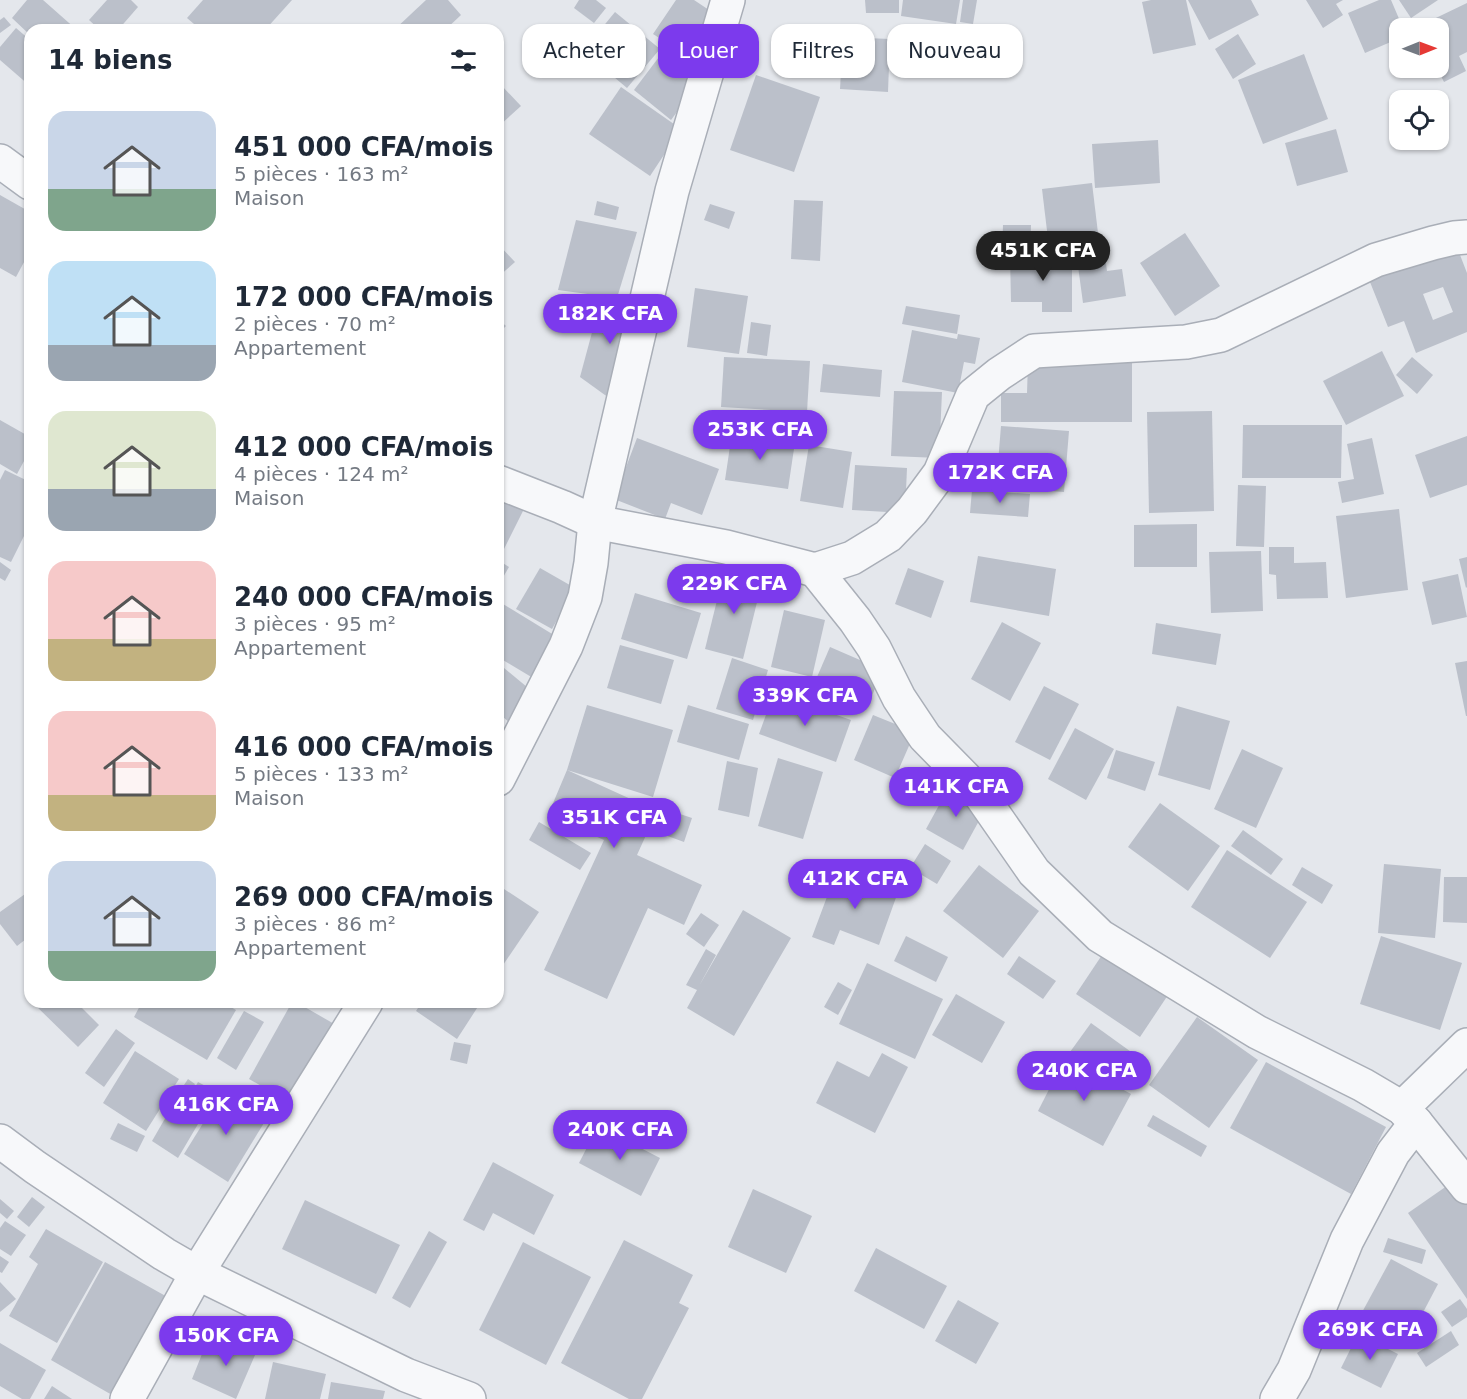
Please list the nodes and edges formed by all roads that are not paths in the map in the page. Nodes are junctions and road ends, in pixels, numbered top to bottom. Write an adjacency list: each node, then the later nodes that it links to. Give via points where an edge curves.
1 (728, 0): 6 (street, via 672,191)
2 (0, 160): 3 (street)
3 (24, 178)
4 (1467, 237): 7 (street, via 1376,260 1221,335 1186,342 1034,351 973,395 940,473 888,536 852,558)
5 (504, 484): 6 (street)
6 (595, 522): 7 (street, via 726,547); 8 (street, via 585,597 566,646)
7 (815, 570): 11 (street, via 874,648 899,698 925,737 977,790 1034,872 1100,936 1257,1032 1363,1085)
8 (504, 767)
9 (362, 1008): 14 (street)
10 (1467, 1045): 11 (street)
11 (1409, 1116): 13 (street); 17 (street, via 1347,1240 1294,1370)
12 (0, 1142): 14 (street)
13 (1467, 1188)
14 (197, 1274): 15 (street); 16 (street, via 406,1374)
15 (127, 1399)
16 (469, 1399)
17 (1277, 1399)

